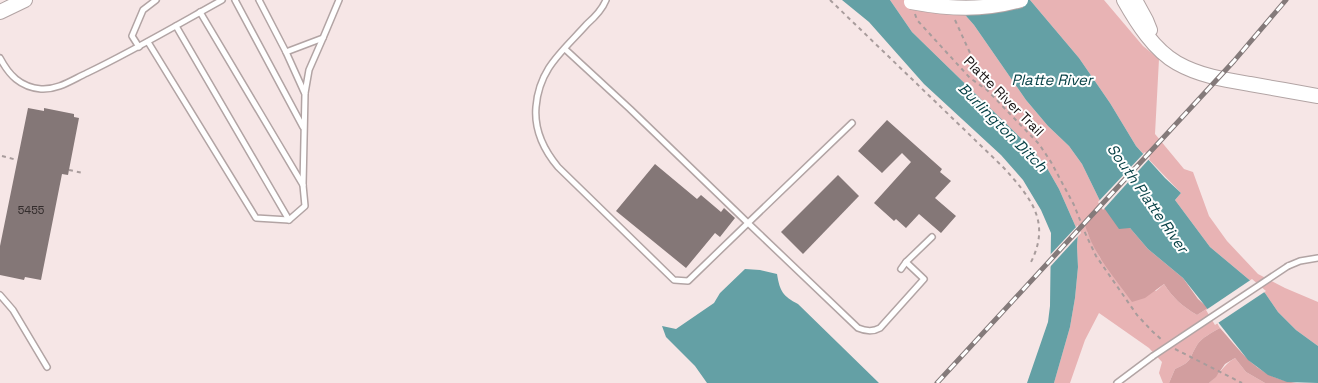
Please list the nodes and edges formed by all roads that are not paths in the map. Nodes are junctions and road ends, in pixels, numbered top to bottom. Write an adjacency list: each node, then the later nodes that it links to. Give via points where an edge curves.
1 (24, 0): 14 (main road)
2 (156, 0): 21 (lane, via 143,10 132,36)
3 (222, 0): 15 (lane)
4 (235, 0): 29 (lane)
5 (259, 0): 24 (lane)
6 (339, 0): 19 (lane)
7 (606, 0): 23 (lane)
8 (1021, 0): 13 (main road, bridge, via 970,9)
9 (1112, 0): 16 (main road)
10 (1124, 0): 16 (main road)
11 (1135, 0): 17 (main road)
12 (1143, 0): 17 (main road)
13 (909, 4)
14 (0, 12)
15 (200, 12): 18 (lane); 30 (lane)
16 (1132, 15): 22 (main road)
17 (1146, 20): 22 (main road)
18 (176, 26): 20 (lane); 31 (lane)
19 (322, 38): 24 (lane); 26 (lane, via 308,70)
20 (148, 42): 21 (lane); 31 (lane, via 256,218)
21 (139, 47): 25 (lane, via 64,85 51,88 21,84 12,77)
22 (1159, 48): 27 (main road, via 1195,72)
23 (565, 49): 32 (lane); 32 (lane, via 550,64 538,90 537,130 548,156 674,280 688,281)
24 (286, 52): 26 (lane)
25 (0, 58)
26 (305, 94): 29 (lane)
27 (1318, 96)
28 (852, 123): 32 (lane)
29 (304, 130): 30 (lane)
30 (303, 185): 31 (lane, via 305,206)
31 (289, 220)
32 (748, 223): 35 (lane, via 864,331 880,328 924,279)
33 (932, 237): 35 (lane)
34 (1318, 258): 39 (lane, bridge, via 1288,266)
35 (906, 262): 36 (lane)
36 (901, 269)
37 (0, 295): 38 (lane, via 13,310)
38 (46, 367)
39 (1117, 383)

